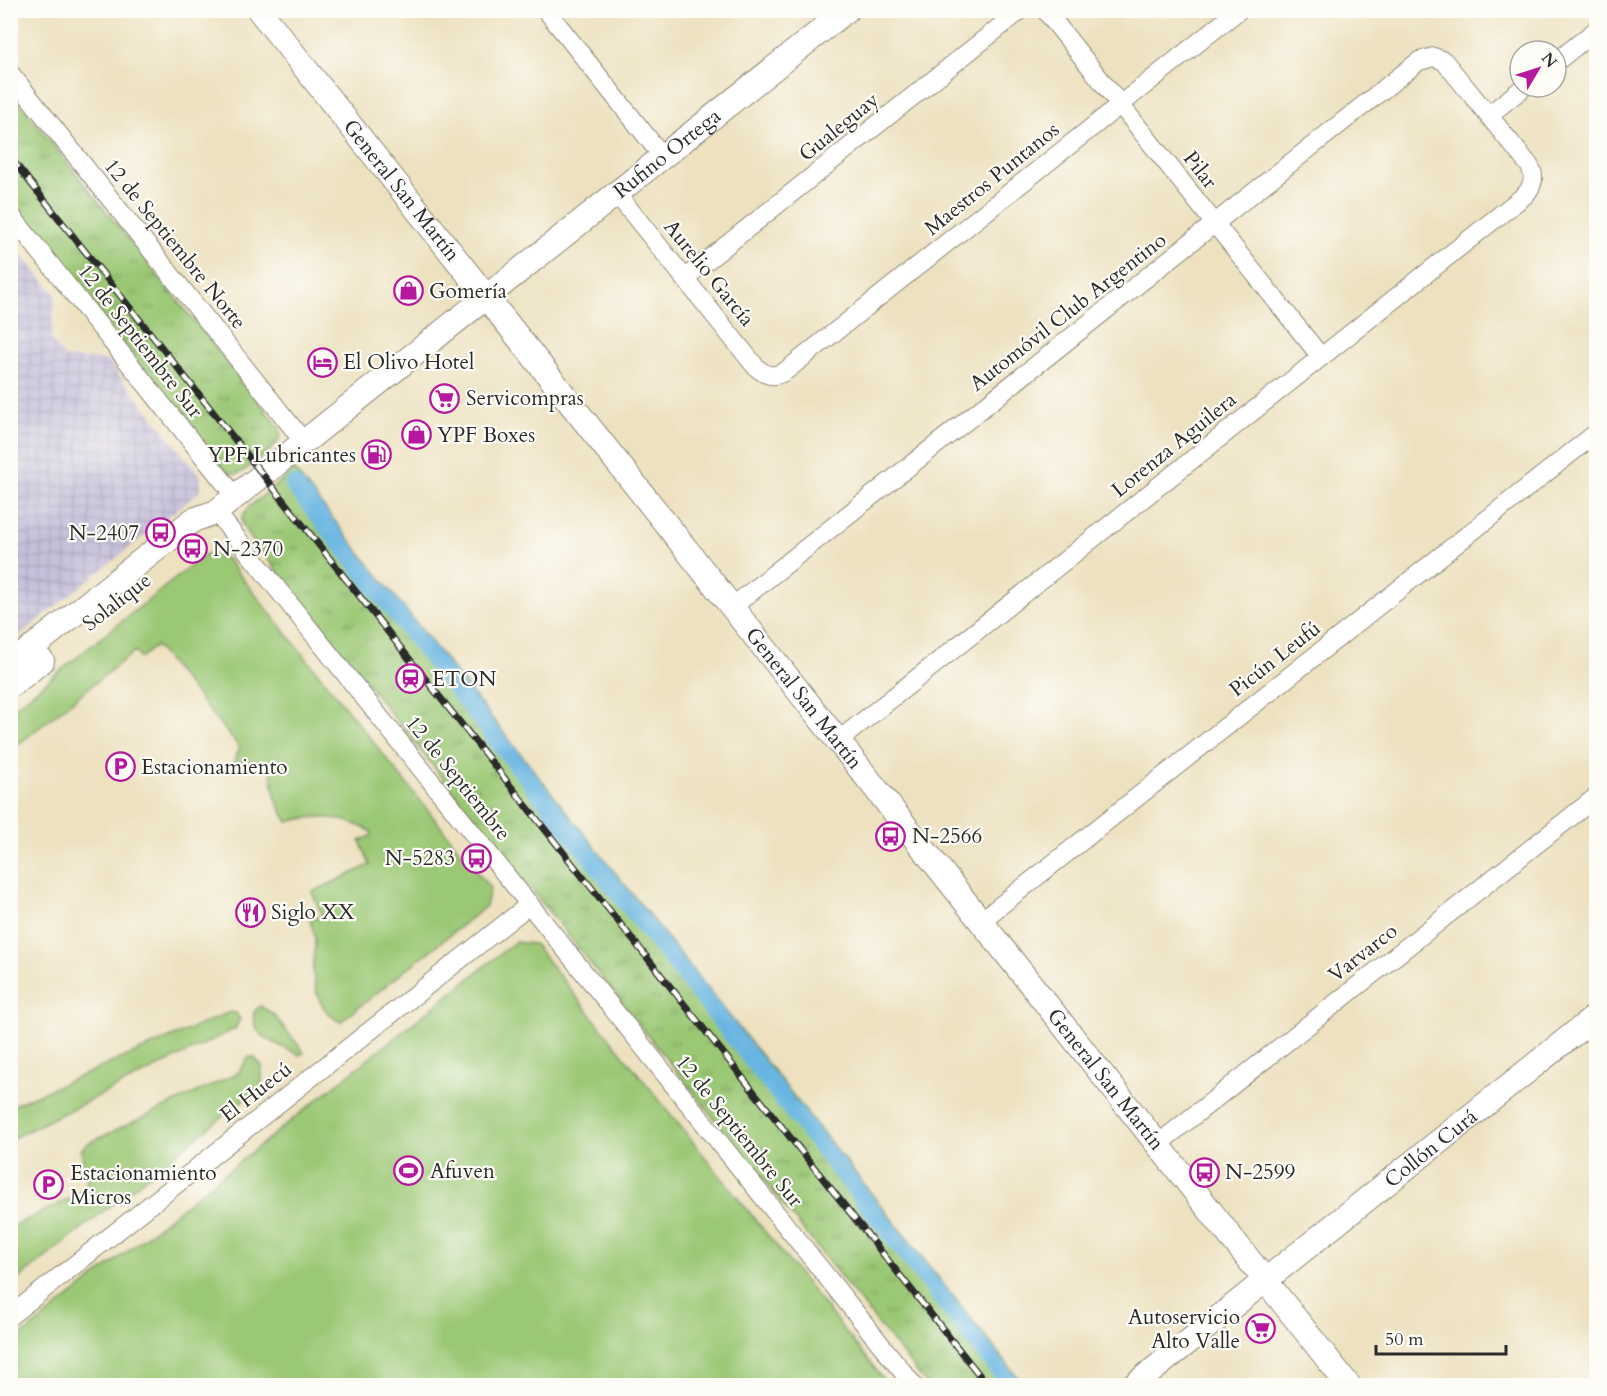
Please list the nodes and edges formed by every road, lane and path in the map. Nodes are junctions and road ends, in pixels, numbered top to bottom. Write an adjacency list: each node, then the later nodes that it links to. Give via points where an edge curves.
1 (259, 10): 18 (main road, General San Martín)
2 (546, 10): 13 (street)
3 (847, 10): 13 (main road, Rufino Ortega)
4 (1021, 10): 17 (street, Gualeguay)
5 (1045, 10): 11 (street, Pilar)
6 (1239, 10): 11 (street, Maestros Puntanos)
7 (1596, 30): 8 (street)
8 (1568, 52)
9 (10, 74): 22 (street, 12 de Septiembre Norte)
10 (1509, 99): 12 (street)
11 (1120, 105): 16 (street, Pilar); 20 (street, Maestros Puntanos, via 787,370)
12 (1489, 115): 16 (street, Automóvil Club Argentino, via 1444,61 1434,57 1419,61); 19 (street, Lorenza Aguilera, via 1532,170 1533,181 1525,195)
13 (663, 157): 14 (main road, Rufino Ortega)
14 (616, 194): 17 (street, Aurelio García); 18 (main road, Rufino Ortega)
15 (10, 214): 23 (street, 12 de Septiembre Sur)
16 (1215, 224): 19 (street, Pilar); 25 (street, Automóvil Club Argentino)
17 (684, 279): 20 (street, Aurelio García, via 754,366)
18 (487, 297): 22 (main road, Solalique); 25 (main road, General San Martín)
19 (1321, 357): 28 (street, Lorenza Aguilera)
20 (770, 376)
21 (1596, 433): 31 (street, Picún Leufú)
22 (304, 442): 23 (main road, Solalique)
23 (235, 496): 24 (main road, Solalique)
24 (216, 512): 26 (main road, Solalique, via 193,520); 27 (main road, Solalique, via 204,532); 30 (street, 12 de Septiembre)
25 (732, 607): 28 (main road, General San Martín)
26 (10, 665)
27 (10, 686)
28 (838, 741): 31 (main road, General San Martín)
29 (1596, 797): 33 (street, Varvarco)
30 (530, 904): 35 (street, El Huecú); 36 (street, 12 de Septiembre Sur)
31 (981, 921): 33 (main road, General San Martín)
32 (1596, 1016): 34 (main road, Collón Curá)
33 (1158, 1144): 34 (main road, General San Martín)
34 (1265, 1280): 37 (main road, Collón Curá); 38 (main road, General San Martín)
35 (10, 1316)
36 (914, 1386)
37 (1133, 1386)
38 (1349, 1386)

